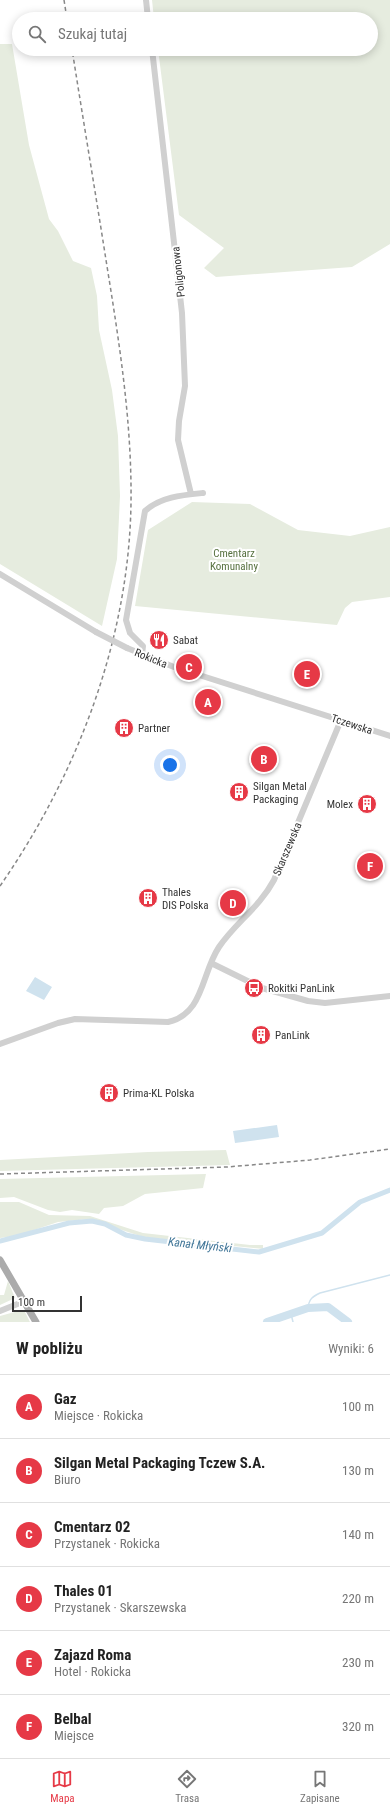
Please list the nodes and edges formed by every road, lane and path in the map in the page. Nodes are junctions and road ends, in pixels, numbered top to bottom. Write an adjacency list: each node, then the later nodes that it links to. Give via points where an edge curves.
1 (146, 0): 2 (street)
2 (147, 12)
3 (153, 56): 5 (street, Poligonowa, via 182,312 185,386 178,421 178,440)
4 (203, 493): 5 (street)
5 (191, 494): 7 (street, via 152,505 145,511 142,519 126,620 130,632 143,646)
6 (0, 574): 7 (street, Rokicka, bridge, via 96,632)
7 (142, 654): 8 (street, Rokicka, via 174,667)
8 (314, 712): 9 (street, Tczewska)
9 (341, 720): 10 (street, Tczewska); 11 (street, Skarszewska, via 272,884 259,904 219,947)
10 (390, 736)
11 (211, 963): 12 (street, via 262,988 308,1001 325,1003); 13 (street, Skarszewska, via 195,1004 177,1020 154,1022 75,1019)
12 (390, 996)
13 (0, 1044)
14 (0, 1260): 15 (main road)
15 (25, 1301): 16 (street); 17 (main road)
16 (0, 1311)
17 (36, 1322)

